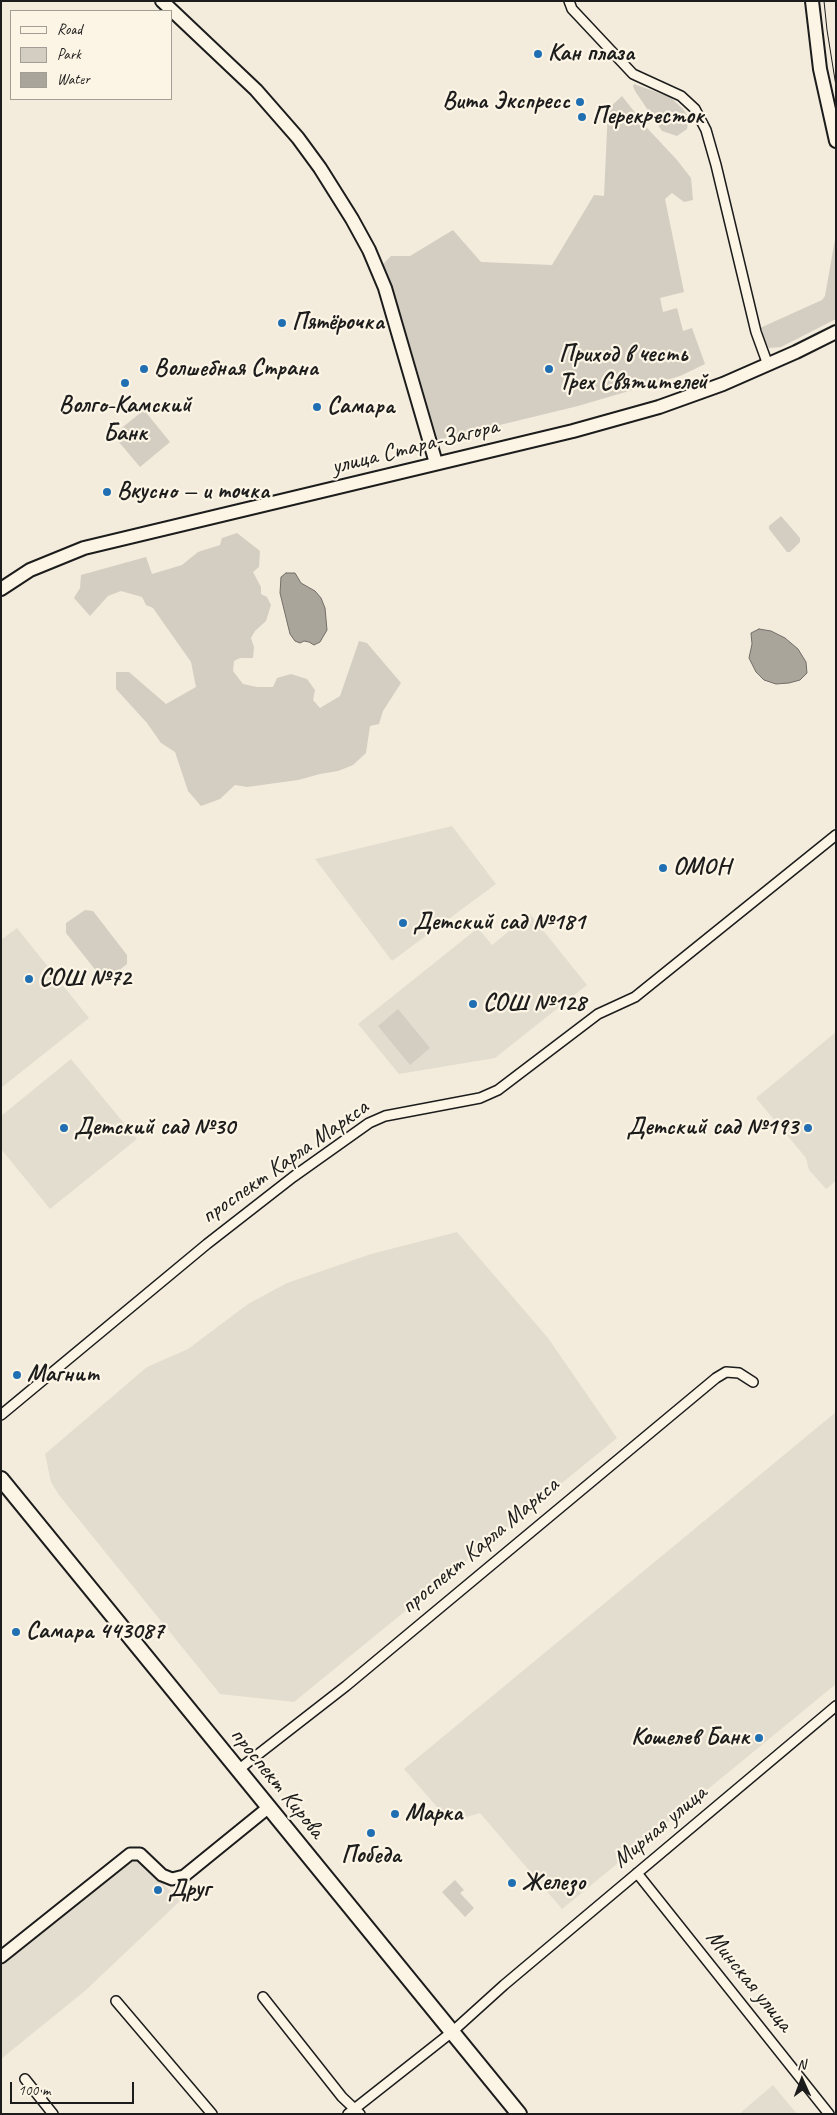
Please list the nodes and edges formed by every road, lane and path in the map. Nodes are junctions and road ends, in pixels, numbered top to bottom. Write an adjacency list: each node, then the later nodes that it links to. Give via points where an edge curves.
1 (162, 1): 5 (main road)
2 (569, 1): 8 (street, via 572,9 633,74 681,96 695,109 706,130 716,165 756,332)
3 (812, 1): 6 (main road, via 820,69)
4 (172, 10): 9 (main road, via 256,90 298,138 352,219 385,288)
5 (172, 10)
6 (836, 141)
7 (833, 335): 8 (main road, улица Стара-Загора)
8 (768, 365): 9 (main road, улица Стара-Загора, via 659,407)
9 (436, 463): 10 (main road, улица Стара-Загора, via 84,548 30,570)
10 (1, 589)
11 (836, 834): 13 (street, проспект Карла Маркса, via 635,997 598,1014 498,1090 473,1099 385,1116 369,1123 207,1244)
12 (753, 1382): 16 (street, проспект Карла Маркса, via 739,1373 726,1372 716,1378 346,1686)
13 (1, 1415)
14 (1, 1479): 16 (main road, проспект Кирова)
15 (836, 1706): 18 (street, Мирная улица)
16 (238, 1770): 17 (main road, проспект Кирова)
17 (269, 1807): 19 (street, via 184,1876 172,1879 162,1875 140,1854 130,1854); 22 (main road, проспект Кирова)
18 (637, 1873): 22 (street, Мирная улица); 28 (street, Минская улица)
19 (1, 1957)
20 (263, 1998): 24 (street)
21 (116, 2001): 26 (street)
22 (452, 2032): 24 (street, Мирная улица); 27 (main road, проспект Кирова)
23 (25, 2079): 25 (street)
24 (355, 2112)
25 (53, 2114)
26 (212, 2114)
27 (519, 2114)
28 (829, 2114)

